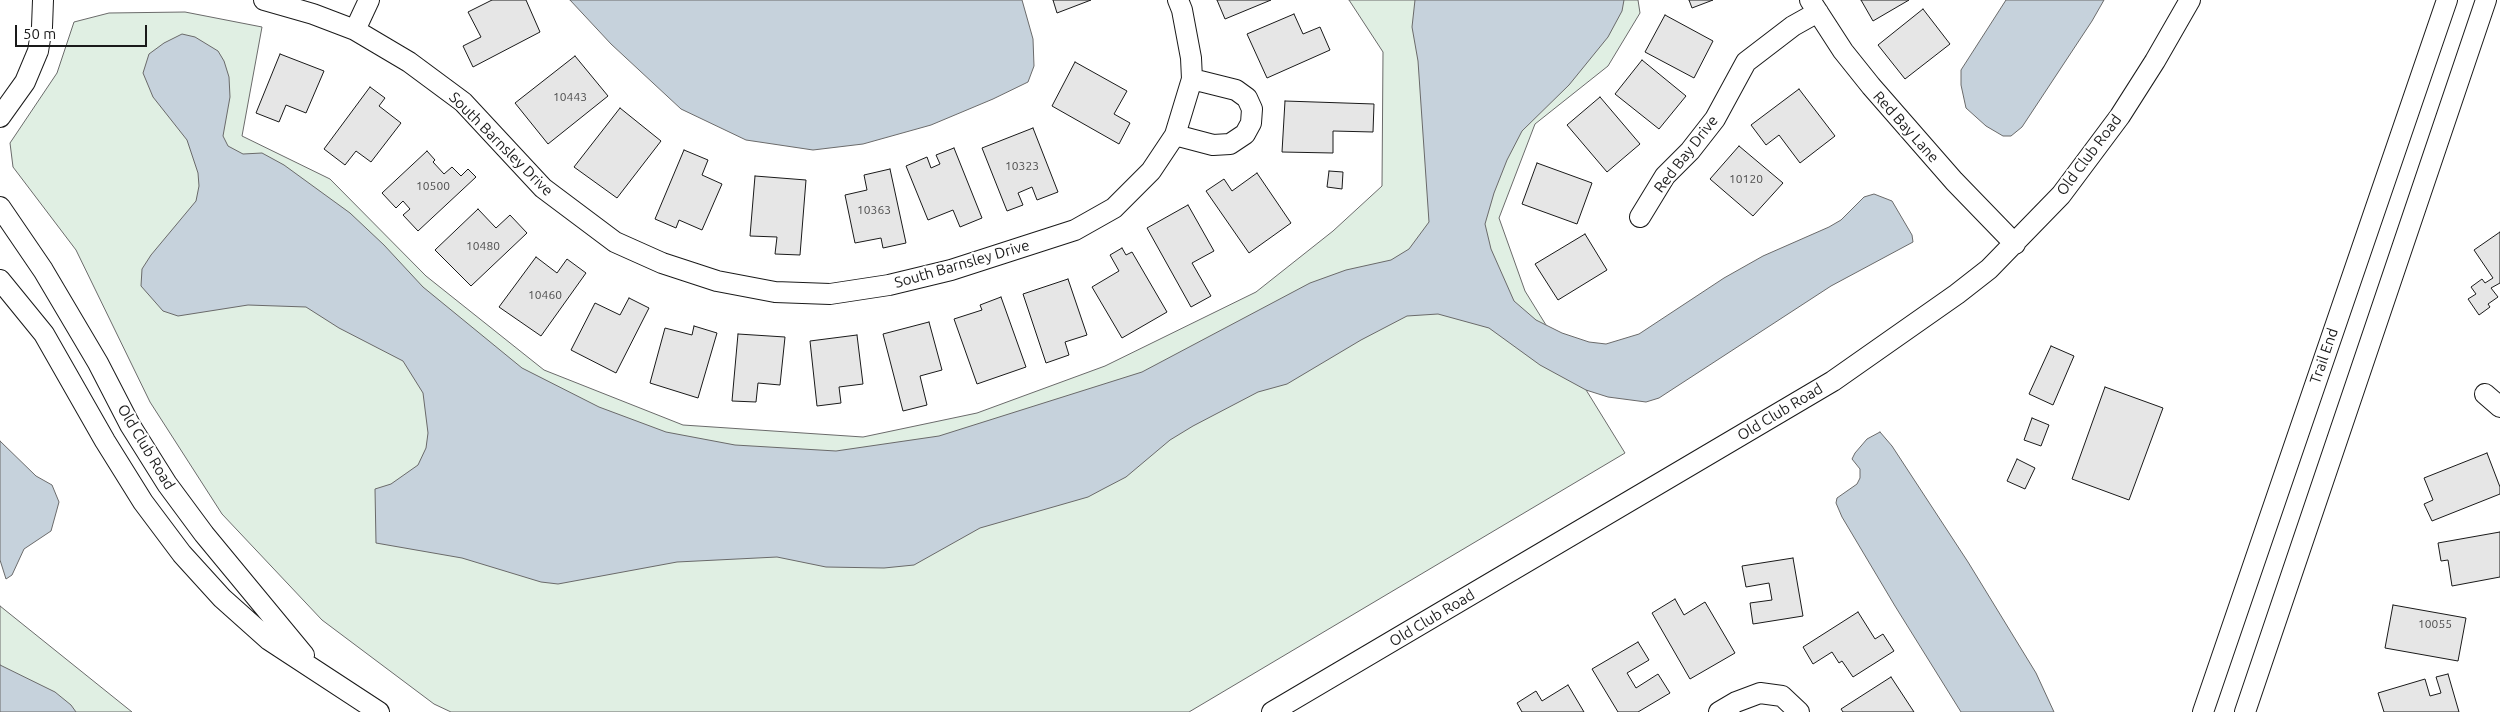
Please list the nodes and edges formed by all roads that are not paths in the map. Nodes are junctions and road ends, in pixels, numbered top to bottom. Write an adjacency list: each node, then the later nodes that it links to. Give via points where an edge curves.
1 (43, 0): 11 (street, via 38,51 26,82)
2 (264, 0): 9 (street, South Barnsley Drive)
3 (369, 0): 9 (street)
4 (1178, 0): 10 (street, via 1186,30)
5 (2190, 0): 15 (street, Old Club Road, via 2120,116 2060,195)
6 (2447, 0): 22 (street, Trail End)
7 (2486, 0): 23 (street)
8 (1814, 6): 14 (street, Red Bay Drive, via 1746,62 1715,119 1665,176); 15 (street, Red Bay Lane, via 1842,51 1871,86 1954,181)
9 (355, 30): 12 (street, South Barnsley Drive, via 409,62 463,102 542,188 615,242 662,263 708,278 775,292 830,294 889,285 951,270 1075,230 1114,208 1151,171)
10 (1192, 79): 12 (street); 12 (street, via 1236,90 1247,98 1252,109 1252,123 1245,134 1230,144 1213,145)
11 (0, 117)
12 (1175, 135)
13 (0, 207): 17 (street, Old Club Road, via 52,284 130,425 167,484 210,542)
14 (1640, 217)
15 (2015, 244): 19 (street, Old Club Road, via 1957,294 1833,381)
16 (0, 280): 17 (street, Old Club Road, via 44,334 114,456 182,554 222,598 269,640)
17 (317, 670): 18 (street, Old Club Road)
18 (379, 712)
19 (1272, 712)
20 (1719, 712): 21 (street, via 1760,693 1782,696)
21 (1800, 712)
22 (2203, 712)
23 (2245, 712)

